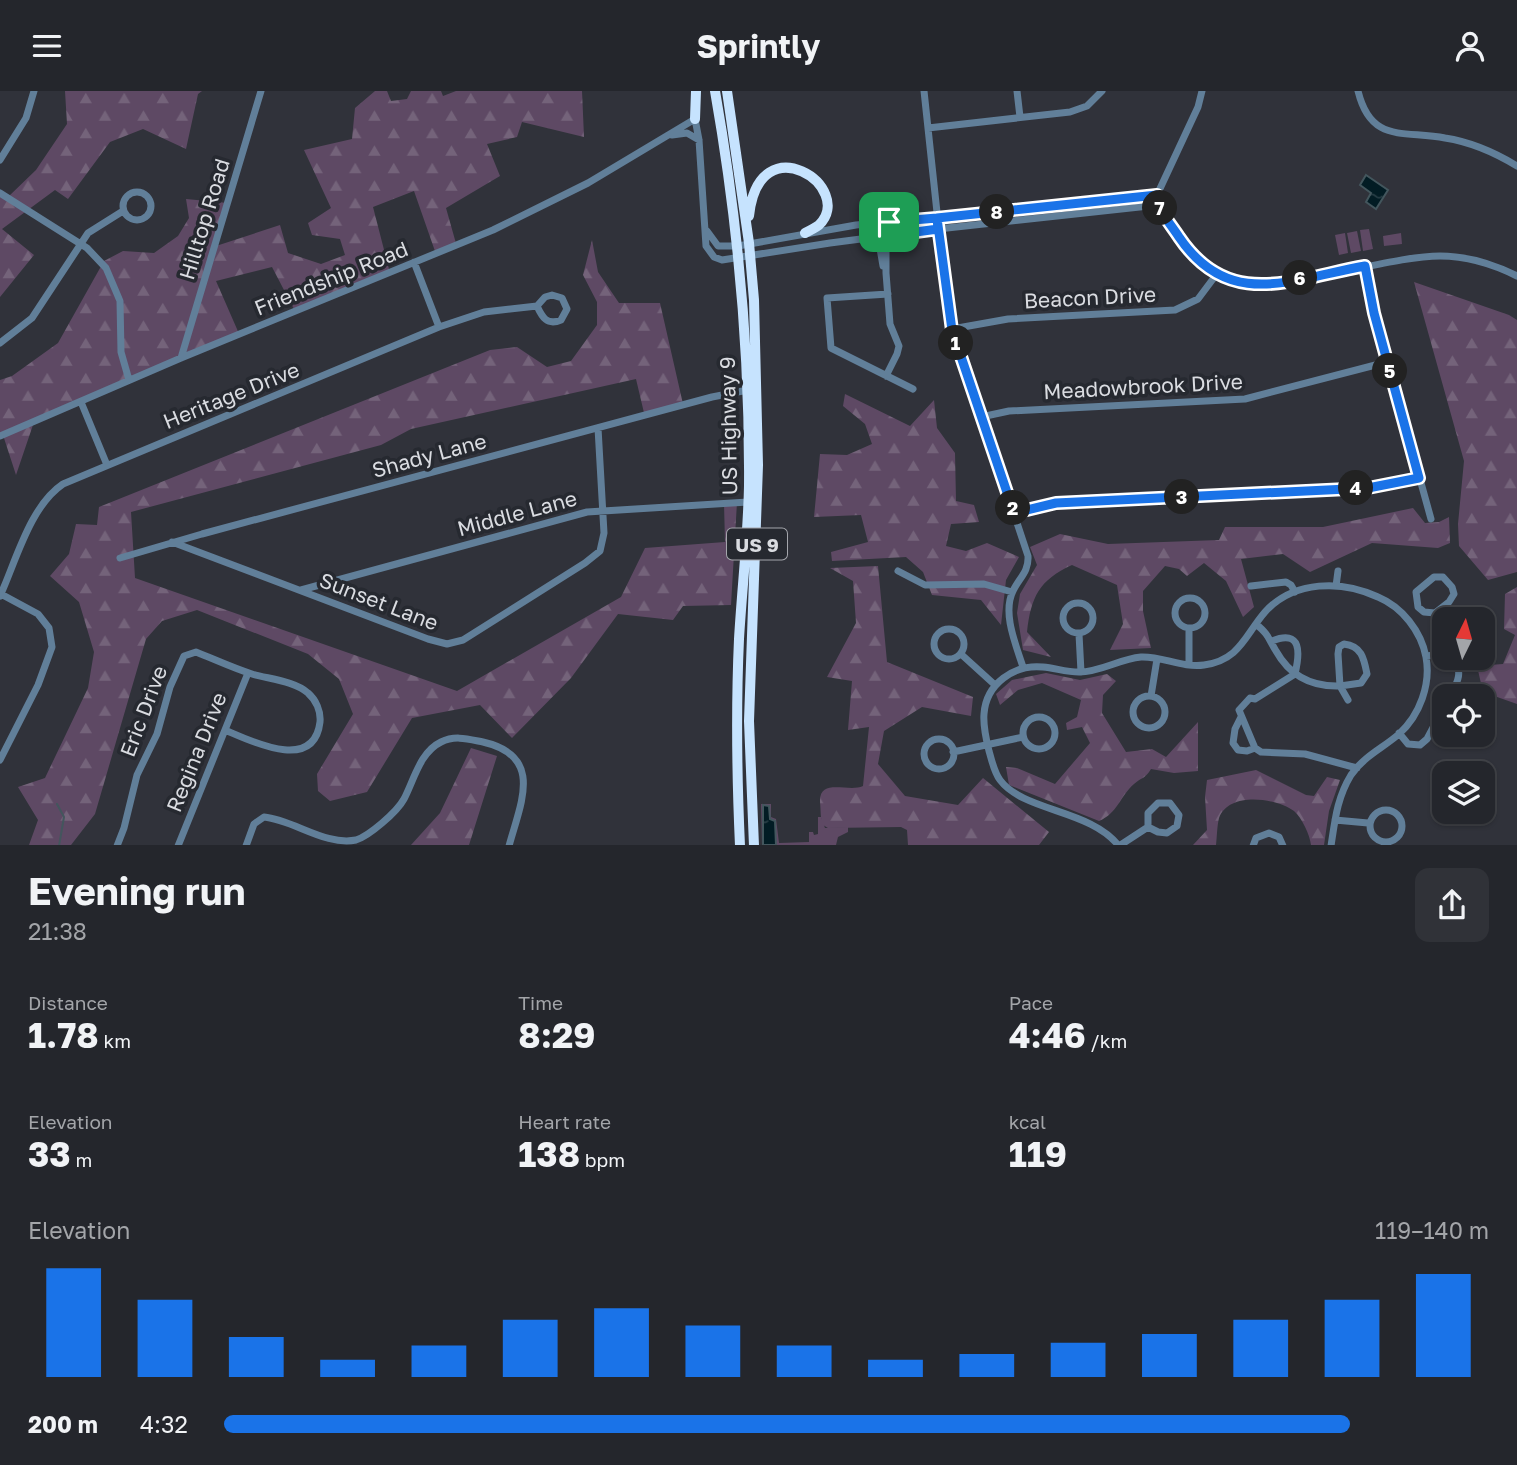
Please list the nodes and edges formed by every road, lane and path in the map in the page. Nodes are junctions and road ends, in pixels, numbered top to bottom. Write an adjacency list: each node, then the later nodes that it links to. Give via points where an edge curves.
1 (34, 91): 16 (street, via 26,118)
2 (261, 91): 41 (street, Hilltop Road)
3 (696, 91): 12 (highway)
4 (716, 91): 30 (highway, US Highway 9 / US 9)
5 (727, 91): 28 (highway, US Highway 9 / US 9)
6 (924, 91): 13 (street)
7 (1017, 91): 11 (street)
8 (1102, 91): 11 (street, via 1079,110)
9 (1202, 91): 19 (street)
10 (1358, 91): 17 (street, via 1368,116 1386,130 1467,142)
11 (1020, 117): 13 (street)
12 (695, 119): 14 (street, Friendship Road); 15 (street)
13 (928, 128): 22 (street)
14 (668, 135): 15 (street, via 687,133); 32 (street, Friendship Road, via 540,208)
15 (699, 140): 24 (street)
16 (0, 160)
17 (1517, 166)
18 (0, 193): 29 (street)
19 (1157, 195): 20 (street); 22 (street)
20 (1158, 205): 25 (street); 34 (street, via 1188,249)
21 (123, 211): 21 (street, via 133,219 143,219 151,202 143,193 131,193); 29 (street, via 90,231)
22 (937, 218): 23 (street); 25 (street)
23 (873, 224): 26 (street); 27 (street)
24 (705, 227): 30 (street, via 718,246); 31 (street, via 706,246 714,257)
25 (938, 229): 27 (street); 39 (street)
26 (805, 233): 28 (street); 28 (highway, via 825,216 827,196 809,175 791,166 772,171 756,187)
27 (882, 237): 31 (street); 36 (street)
28 (749, 239): 30 (street); 31 (highway, US Highway 9 / US 9)
29 (80, 243): 40 (street, via 32,318); 44 (street, via 102,263 117,289 121,352)
30 (738, 246): 31 (highway, US Highway 9 / US 9)
31 (745, 258): 46 (highway, US Highway 9 / US 9); 106 (highway, US Highway 9 / US 9, via 754,300 758,452 749,721)
32 (414, 263): 38 (street); 41 (street, Friendship Road)
33 (1365, 266): 34 (street, via 1258,285); 35 (street, via 1443,256 1489,264); 42 (street)
34 (1216, 275): 39 (street, Beacon Drive, via 1198,299 1175,310 1008,319)
35 (1517, 276)
36 (888, 294): 43 (street, via 898,350); 43 (street, via 827,298 831,348)
37 (537, 306): 37 (street, Heritage Drive, via 552,295 562,298 567,309 561,320 552,323 541,316); 38 (street, Heritage Drive, via 484,312)
38 (439, 327): 51 (street, Heritage Drive)
39 (952, 330): 48 (street)
40 (0, 343)
41 (181, 358): 44 (street, Friendship Road)
42 (1387, 362): 48 (street, Meadowbrook Drive, via 1245,399 1009,411); 52 (street)
43 (886, 376): 45 (street)
44 (129, 380): 47 (street, Friendship Road)
45 (913, 389)
46 (748, 390): 49 (street, Shady Lane); 53 (highway, US Highway 9 / US 9)
47 (81, 402): 50 (street, Friendship Road); 51 (street)
48 (981, 417): 55 (street)
49 (598, 428): 54 (street, Sunset Lane); 57 (street, Shady Lane)
50 (0, 436)
51 (107, 465): 66 (street, Heritage Drive, via 64,484 46,499)
52 (1419, 478): 55 (street, via 1368,488 1056,503); 56 (street)
53 (748, 502): 54 (street, Middle Lane); 105 (highway, US Highway 9 / US 9, via 739,652)
54 (602, 511): 63 (street, Middle Lane); 63 (street, Sunset Lane, via 603,544 598,553 459,642 439,643)
55 (1014, 513): 64 (street, via 1029,561)
56 (1431, 519)
57 (172, 542): 58 (street, Shady Lane); 63 (street, Sunset Lane)
58 (120, 558)
59 (898, 571): 64 (street, via 925,585 984,584)
60 (1338, 571): 62 (street)
61 (1251, 586): 65 (street, via 1286,582)
62 (1336, 586): 65 (street); 68 (street, via 1383,599)
63 (300, 590)
64 (1012, 592): 78 (street, via 1010,617)
65 (1295, 592): 69 (street, via 1273,604)
66 (0, 595): 94 (street, via 44,619 52,647)
67 (1418, 607): 67 (street, via 1416,591 1434,577 1443,577 1453,589 1452,598 1435,613); 68 (street)
68 (1406, 617): 75 (street)
69 (1256, 624): 72 (street); 77 (street, via 1245,642 1228,656 1205,665)
70 (1189, 629): 70 (street, via 1200,625 1205,614 1203,605 1192,598 1177,603 1174,611 1177,623); 77 (street)
71 (1079, 634): 71 (street, via 1089,629 1094,616 1090,608 1078,603 1067,607 1062,617 1066,628); 79 (street)
72 (1272, 641): 81 (street); 81 (street, via 1287,637 1297,644)
73 (962, 655): 73 (street, via 964,643 957,631 943,629 935,636 933,648 940,658); 82 (street)
74 (1432, 655): 75 (street)
75 (1426, 656): 89 (street, via 1422,700)
76 (1157, 659): 77 (street); 79 (street, via 1130,659); 84 (street)
77 (1189, 665)
78 (1023, 667): 79 (street); 82 (street)
79 (1081, 672)
80 (248, 673): 87 (street, Regina Drive); 87 (street, Eric Drive, via 308,692 319,710 318,729 303,747 284,751); 100 (street, Eric Drive, via 196,652 184,656 157,734 137,775)
81 (1295, 674): 83 (street, via 1311,684); 86 (street, via 1246,702 1239,710)
82 (995, 685): 91 (street, via 984,715)
83 (1340, 686): 83 (street, via 1361,683 1367,674 1362,652 1354,645 1338,649); 85 (street)
84 (1151, 696): 84 (street, via 1140,699 1133,711 1137,723 1153,728 1164,716 1163,706)
85 (1348, 700)
86 (1241, 717): 92 (street); 92 (street, via 1233,743 1238,750)
87 (225, 730): 101 (street, Regina Drive)
88 (1432, 730): 89 (street, via 1420,745 1408,744)
89 (1399, 733): 95 (street)
90 (1023, 737): 90 (street, via 1031,747 1041,749 1051,743 1053,728 1046,719 1036,718 1026,725); 91 (street)
91 (987, 744): 93 (street); 107 (street, via 998,776 1009,789 1093,824)
92 (1255, 748): 95 (street, via 1305,754)
93 (953, 751): 93 (street, via 947,742 933,740 926,745 924,757 940,771 951,763)
94 (0, 760)
95 (1357, 768): 96 (street, via 1338,802)
96 (1335, 820): 97 (street); 110 (street)
97 (1368, 823): 97 (street, via 1381,841 1392,840 1401,830 1400,820 1391,811 1377,813)
98 (1148, 827): 98 (street, via 1148,813 1154,805 1170,803 1177,810 1179,820 1173,830 1163,833); 107 (street)
99 (317, 836): 102 (street, via 264,817 254,824); 103 (street); 104 (street, via 342,842 366,835 401,804 428,752 443,741 459,738 500,747 521,768 524,788)
100 (117, 845)
101 (178, 845)
102 (246, 845)
103 (314, 845)
104 (509, 845)
105 (740, 845)
106 (754, 845)
107 (1119, 845)
108 (1253, 845): 109 (street, via 1260,835 1269,833)
109 (1283, 845)
110 (1331, 845)

